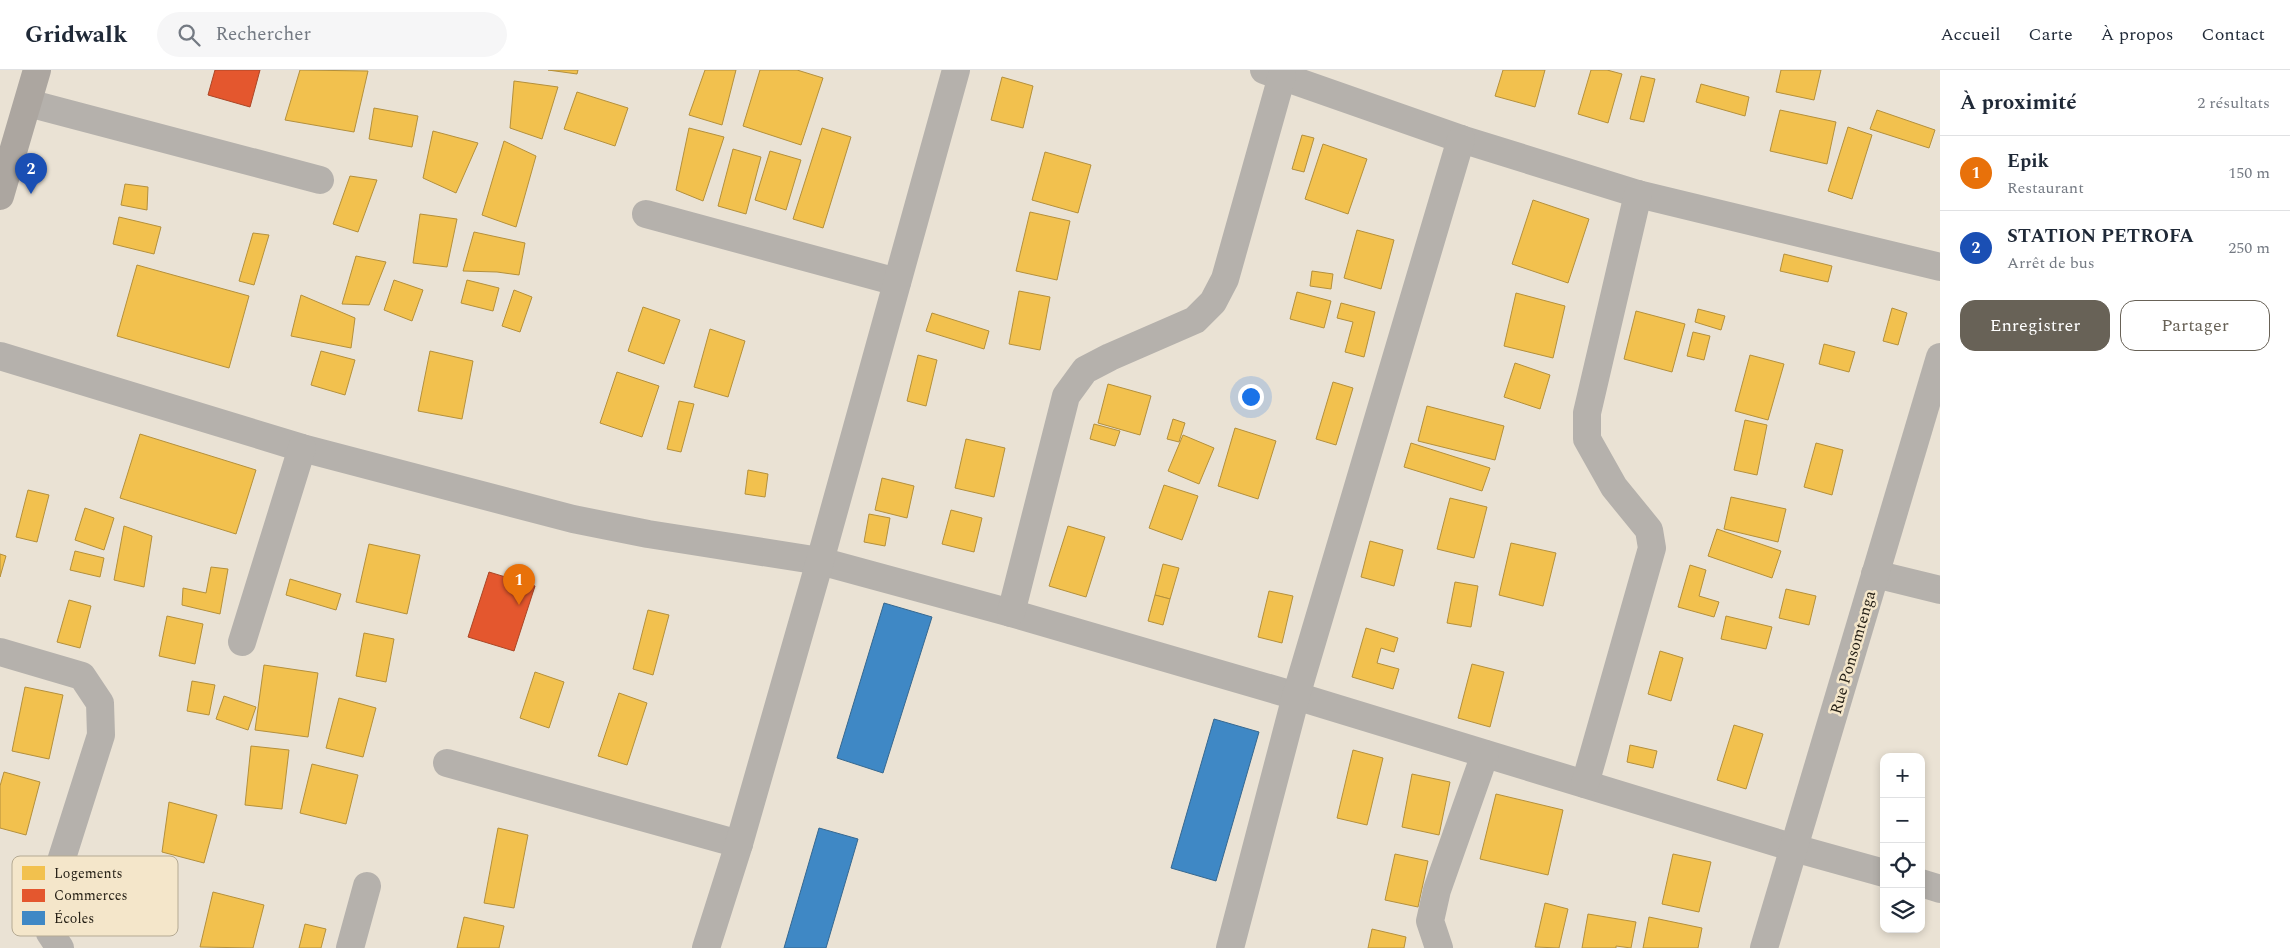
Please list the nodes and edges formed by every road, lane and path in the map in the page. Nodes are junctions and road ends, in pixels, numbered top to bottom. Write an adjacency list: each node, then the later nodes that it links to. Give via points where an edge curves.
1 (38, 70): 4 (highway)
2 (956, 70): 11 (street)
3 (1273, 73): 5 (street); 18 (street, via 1225,279 1214,302 1196,320 1085,370 1066,396)
4 (28, 103): 6 (street); 8 (highway)
5 (1461, 139): 7 (street); 21 (street)
6 (320, 180)
7 (1638, 194): 10 (street); 24 (street, via 1587,413 1587,439 1614,487 1648,530 1652,548)
8 (0, 196)
9 (646, 214): 11 (street)
10 (1940, 268)
11 (897, 282): 15 (street)
12 (0, 356): 14 (street)
13 (1940, 356): 16 (street, Rue Ponsomtenga)
14 (302, 448): 15 (street, via 573,519); 19 (street)
15 (820, 561): 18 (street); 25 (street)
16 (1875, 574): 17 (street); 26 (street, Rue Ponsomtenga)
17 (1940, 590)
18 (1012, 613): 21 (street)
19 (242, 642)
20 (0, 652): 27 (street, via 82,676 100,703 101,735)
21 (1296, 696): 22 (street); 36 (street)
22 (1485, 754): 24 (street); 37 (street, via 1437,890 1430,921)
23 (447, 763): 25 (street)
24 (1585, 784): 26 (street)
25 (739, 844): 35 (street)
26 (1794, 848): 28 (street); 38 (street, Rue Ponsomtenga)
27 (63, 856)
28 (1880, 872)
29 (1925, 885): 31 (street)
30 (367, 886): 34 (street)
31 (1940, 889)
32 (52, 936): 33 (street)
33 (60, 948)
34 (350, 948)
35 (706, 948)
36 (1230, 948)
37 (1439, 948)
38 (1764, 948)

